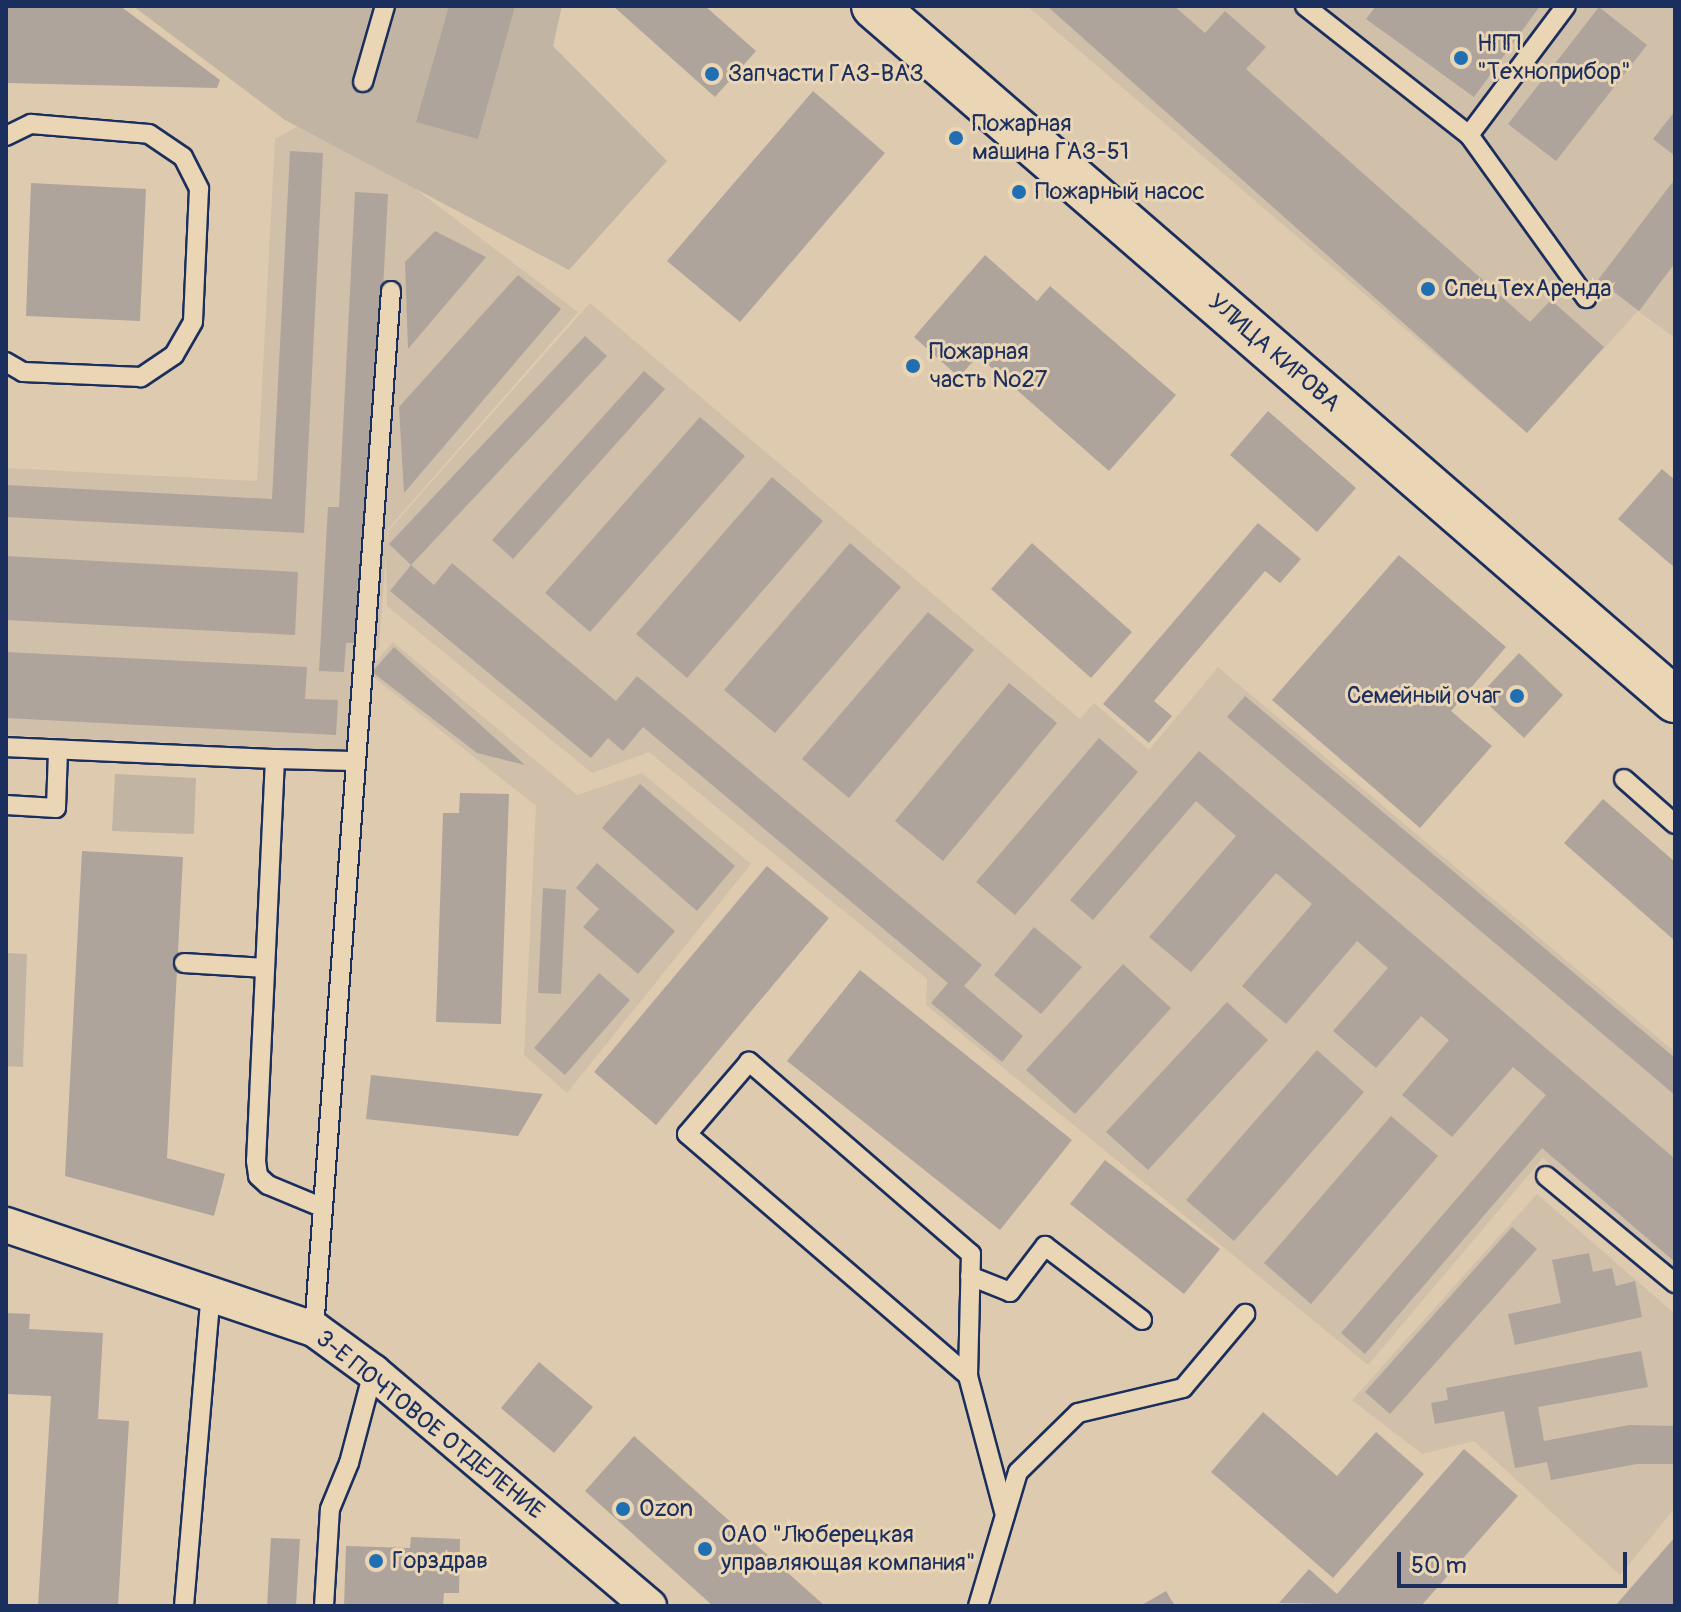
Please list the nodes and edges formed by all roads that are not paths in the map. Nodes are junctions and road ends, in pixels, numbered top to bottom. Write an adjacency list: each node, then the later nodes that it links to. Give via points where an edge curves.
1 (385, 6): 5 (lane)
2 (874, 6): 11 (main road, УЛИЦА КИРОВА)
3 (1305, 6): 6 (lane)
4 (1566, 6): 6 (lane)
5 (363, 82)
6 (1469, 135): 9 (lane)
7 (6, 136): 10 (lane, via 31,124 149,134 183,157 199,189 193,322 174,355 141,377 23,372)
8 (391, 291): 15 (lane, via 369,637)
9 (1586, 298)
10 (6, 362)
11 (1675, 700)
12 (6, 747): 13 (lane)
13 (58, 750): 14 (lane); 17 (lane, via 56,808)
14 (275, 759): 15 (lane); 20 (lane)
15 (353, 761): 22 (lane)
16 (1624, 779): 18 (lane)
17 (6, 805)
18 (1675, 824)
19 (184, 963): 20 (lane)
20 (265, 968): 22 (lane, via 258,1176)
21 (1546, 1176): 25 (lane)
22 (321, 1207): 29 (lane)
23 (6, 1225): 26 (street, 3-Е ПОЧТОВОЕ ОТДЕЛЕНИЕ)
24 (970, 1276): 28 (lane, via 1010,1292 1045,1246); 31 (lane); 31 (lane, via 971,1254 749,1062 687,1134)
25 (1675, 1283)
26 (211, 1293): 29 (street, 3-Е ПОЧТОВОЕ ОТДЕЛЕНИЕ); 33 (lane)
27 (1245, 1314): 32 (lane, via 1183,1388 1078,1413 1018,1472)
28 (1142, 1320)
29 (314, 1329): 30 (street, 3-Е ПОЧТОВОЕ ОТДЕЛЕНИЕ)
30 (373, 1372): 34 (lane, via 349,1463 330,1509); 35 (street, 3-Е ПОЧТОВОЕ ОТДЕЛЕНИЕ)
31 (968, 1376): 32 (lane)
32 (1005, 1515): 36 (lane)
33 (184, 1606)
34 (324, 1606)
35 (649, 1606)
36 (978, 1606)

